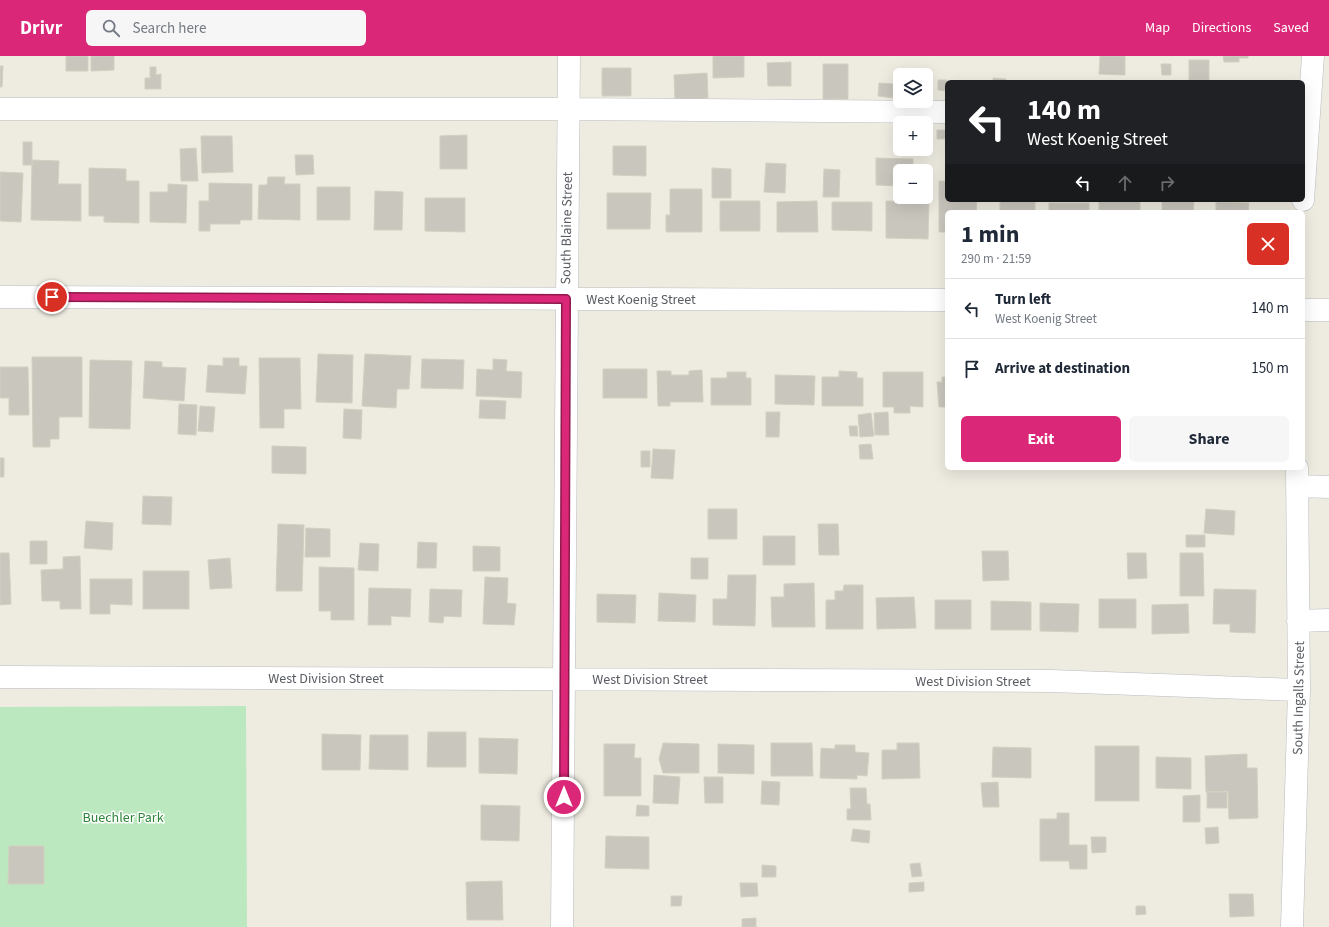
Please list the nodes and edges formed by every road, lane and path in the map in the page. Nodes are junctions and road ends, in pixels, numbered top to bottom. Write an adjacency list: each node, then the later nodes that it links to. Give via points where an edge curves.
1 (569, 56): 4 (street, South Blaine Street)
2 (1313, 56): 6 (street)
3 (0, 108): 4 (street)
4 (568, 108): 5 (street); 9 (street, South Blaine Street)
5 (945, 112)
6 (1306, 115): 7 (street)
7 (1305, 143)
8 (0, 297): 9 (street, West Koenig Street)
9 (566, 299): 10 (street, West Koenig Street); 18 (street, South Blaine Street)
10 (945, 300)
11 (1305, 310): 12 (street)
12 (1329, 310)
13 (1297, 477): 14 (street); 15 (street, South Ingalls Street)
14 (1329, 487)
15 (1298, 620): 16 (street); 19 (street, South Ingalls Street)
16 (1329, 620)
17 (0, 677): 18 (street, West Division Street)
18 (564, 679): 19 (street, West Division Street, via 1051,681); 20 (street, South Blaine Street)
19 (1299, 690): 21 (street, South Ingalls Street)
20 (562, 927)
21 (1292, 927)

